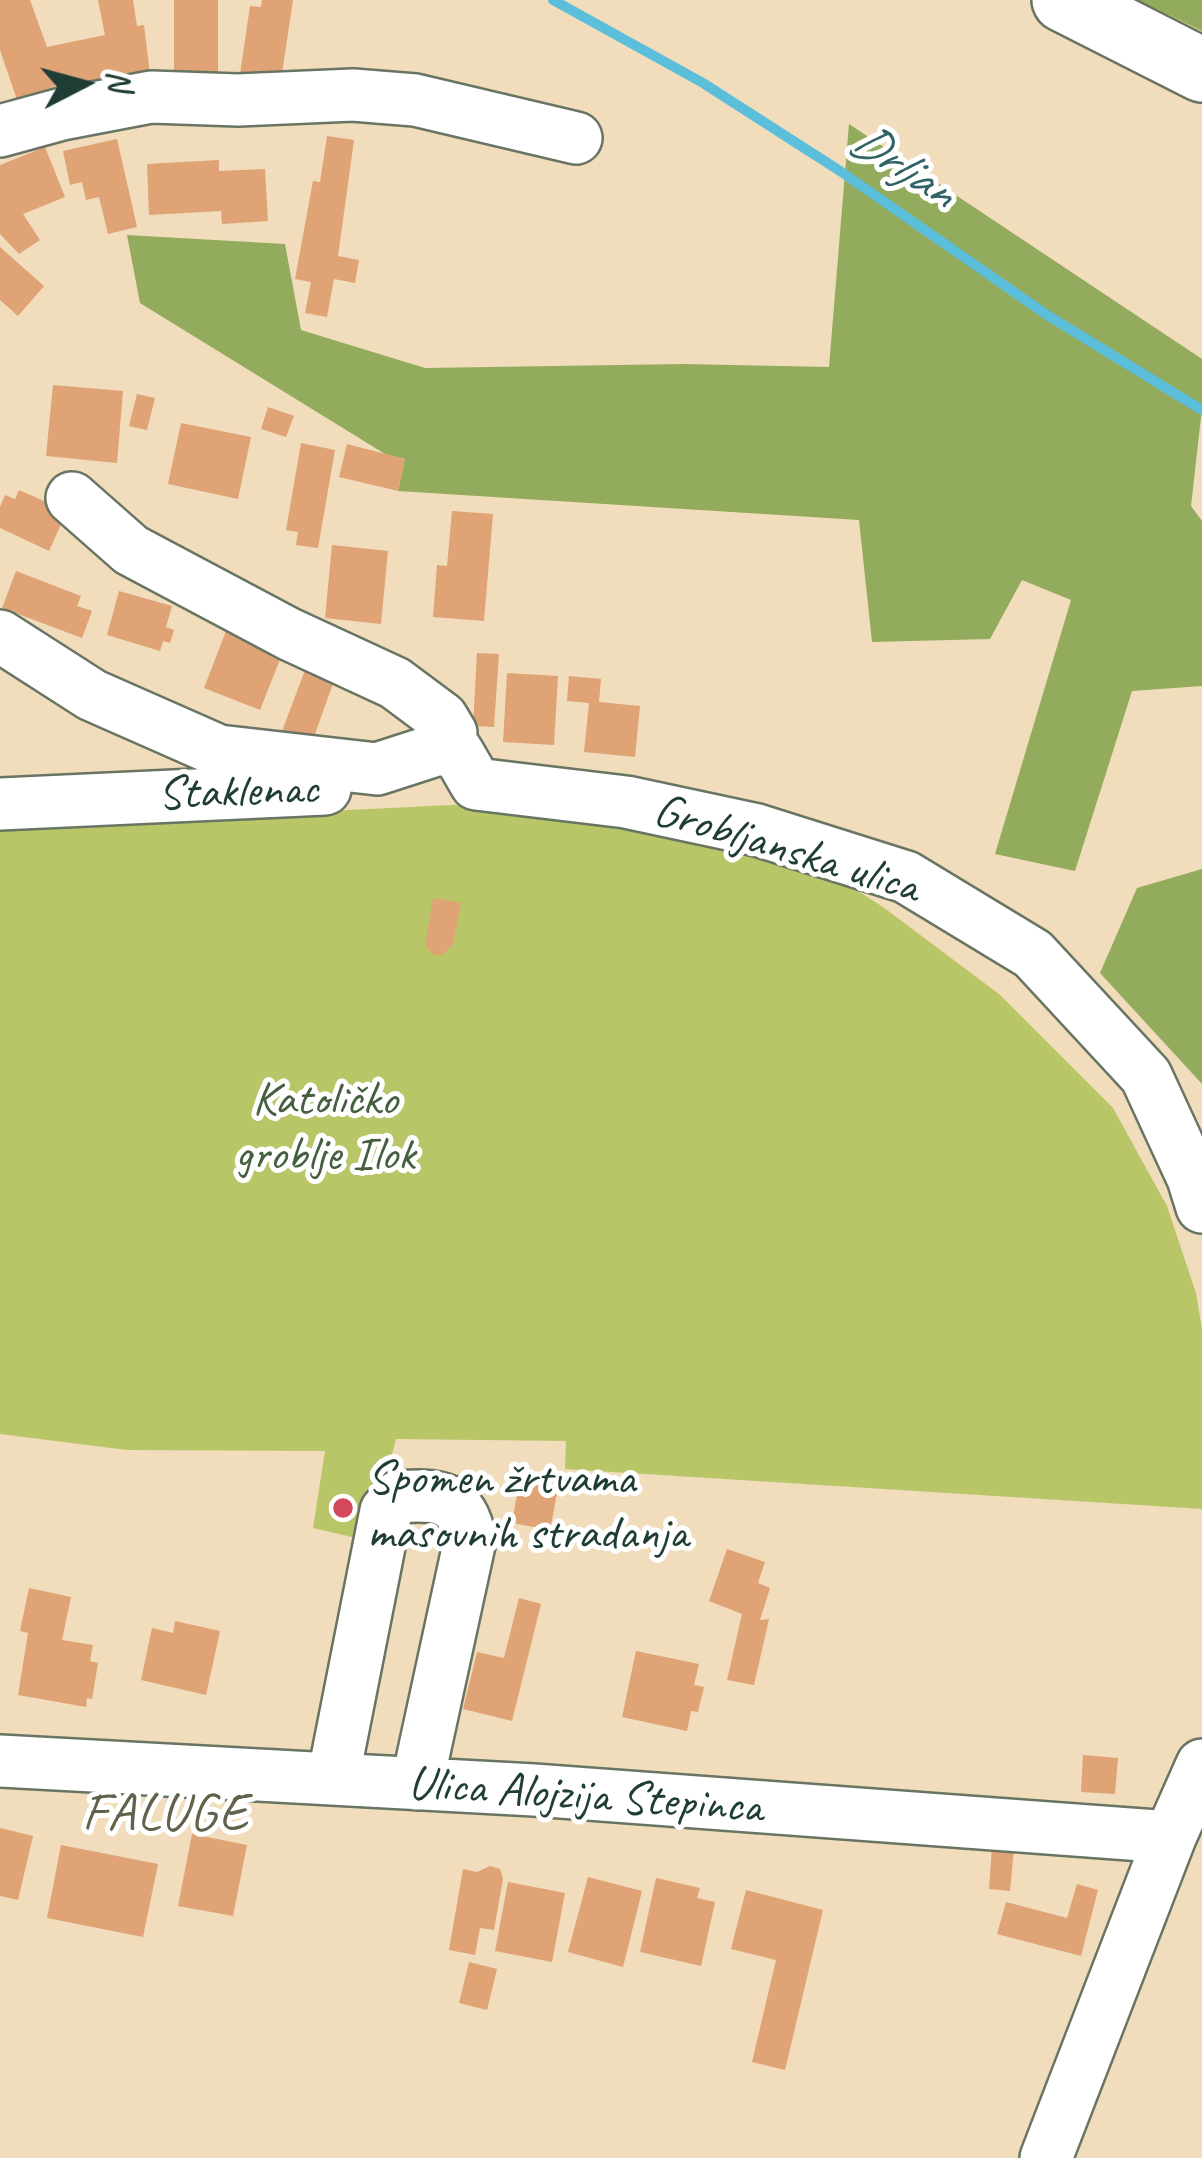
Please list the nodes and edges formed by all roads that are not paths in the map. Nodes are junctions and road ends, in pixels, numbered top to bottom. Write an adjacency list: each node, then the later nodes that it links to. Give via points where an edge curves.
1 (1064, 0): 2 (main road)
2 (1202, 70)
3 (0, 131): 4 (street, via 151,97 352,95 415,100)
4 (576, 138)
5 (72, 498): 7 (street, via 131,550 395,682 442,718)
6 (0, 636): 7 (street, Grobljanska ulica, via 92,695 219,751 377,769 439,749)
7 (463, 767): 8 (street, Staklenac); 9 (street, Grobljanska ulica, via 757,830 906,877 1033,954 1146,1076)
8 (0, 804)
9 (1202, 1207)
10 (0, 1761): 12 (street, Ulica Alojzija Stepinca)
11 (1202, 1765): 14 (street)
12 (333, 1779): 13 (street, Ulica Alojzija Stepinca); 13 (street, via 386,1511 398,1497 418,1496 457,1504 470,1540)
13 (417, 1784): 14 (street, Ulica Alojzija Stepinca)
14 (1169, 1837): 15 (street)
15 (1046, 2158)

